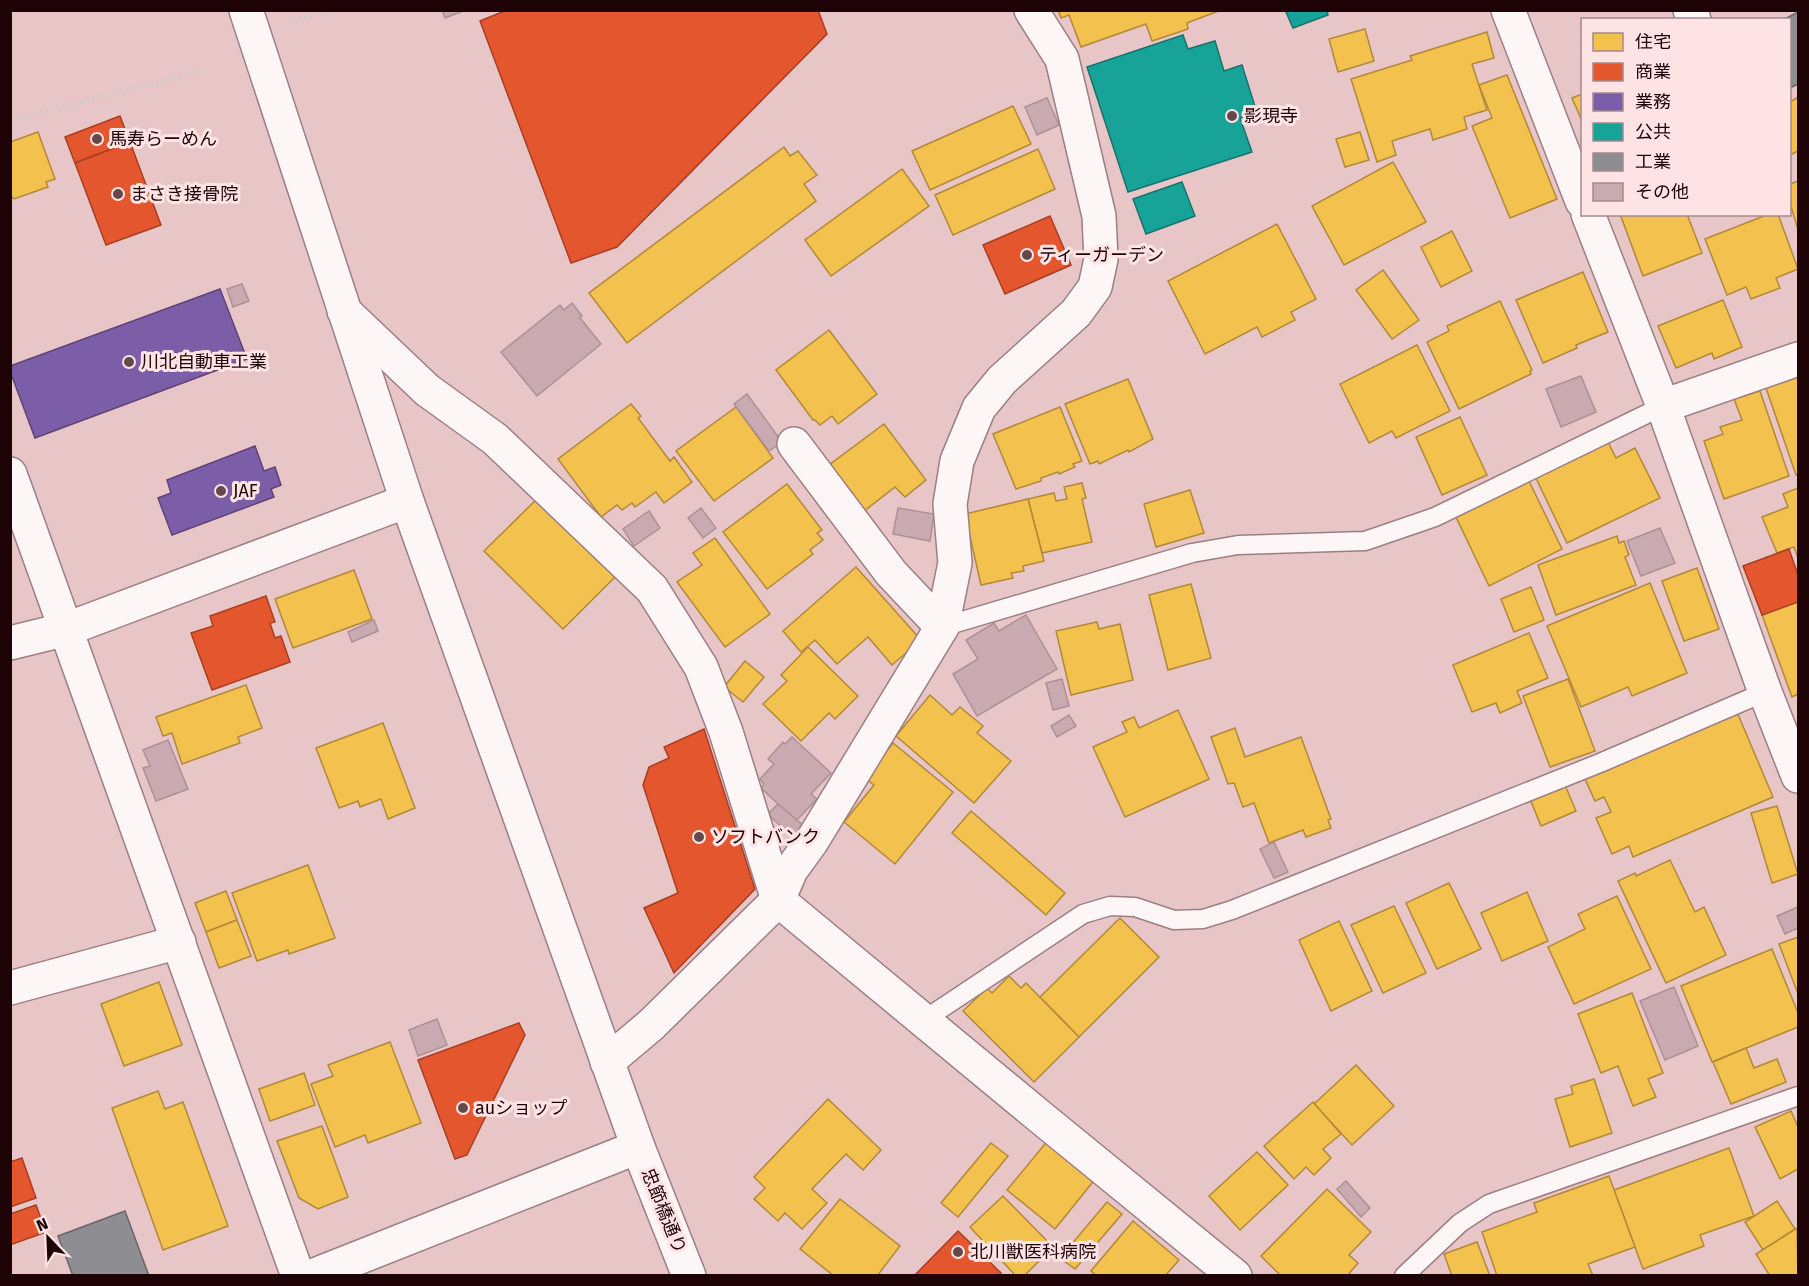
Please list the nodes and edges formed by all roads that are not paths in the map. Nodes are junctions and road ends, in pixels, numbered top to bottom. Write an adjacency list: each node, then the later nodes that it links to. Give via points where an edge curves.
1 (246, 10): 6 (street, 忠節橋通り)
2 (1031, 10): 12 (street, via 1062,59 1099,216 1101,259 1095,287 1076,312 1002,380 979,408 957,460 950,504 955,563)
3 (1512, 12): 4 (street)
4 (1581, 198)
5 (1589, 216): 8 (street)
6 (344, 312): 11 (street, 忠節橋通り); 17 (street, via 427,390 495,439 652,589 701,667 726,732)
7 (1798, 359): 8 (street)
8 (1663, 406): 12 (lane, via 1435,517 1365,541 1238,545 1192,553); 15 (street)
9 (794, 444): 12 (street, via 891,573)
10 (10, 474): 13 (street)
11 (407, 501): 13 (street); 21 (street, 忠節橋通り)
12 (942, 627): 17 (street, via 791,870)
13 (67, 629): 14 (street); 18 (street)
14 (10, 643)
15 (1765, 692): 16 (street); 20 (lane, via 1600,763 1232,910 1203,919 1174,920 1135,907 1110,906 1083,914)
16 (1798, 776)
17 (778, 900): 20 (street); 21 (street)
18 (179, 942): 19 (street); 24 (street)
19 (10, 988)
20 (924, 1020): 27 (street)
21 (608, 1062): 23 (street, 忠節橋通り)
22 (1798, 1096): 28 (lane, via 1489,1204 1460,1224)
23 (638, 1147): 25 (street); 26 (street, 忠節橋通り)
24 (298, 1275)
25 (312, 1275)
26 (689, 1275)
27 (1235, 1275)
28 (1404, 1275)

